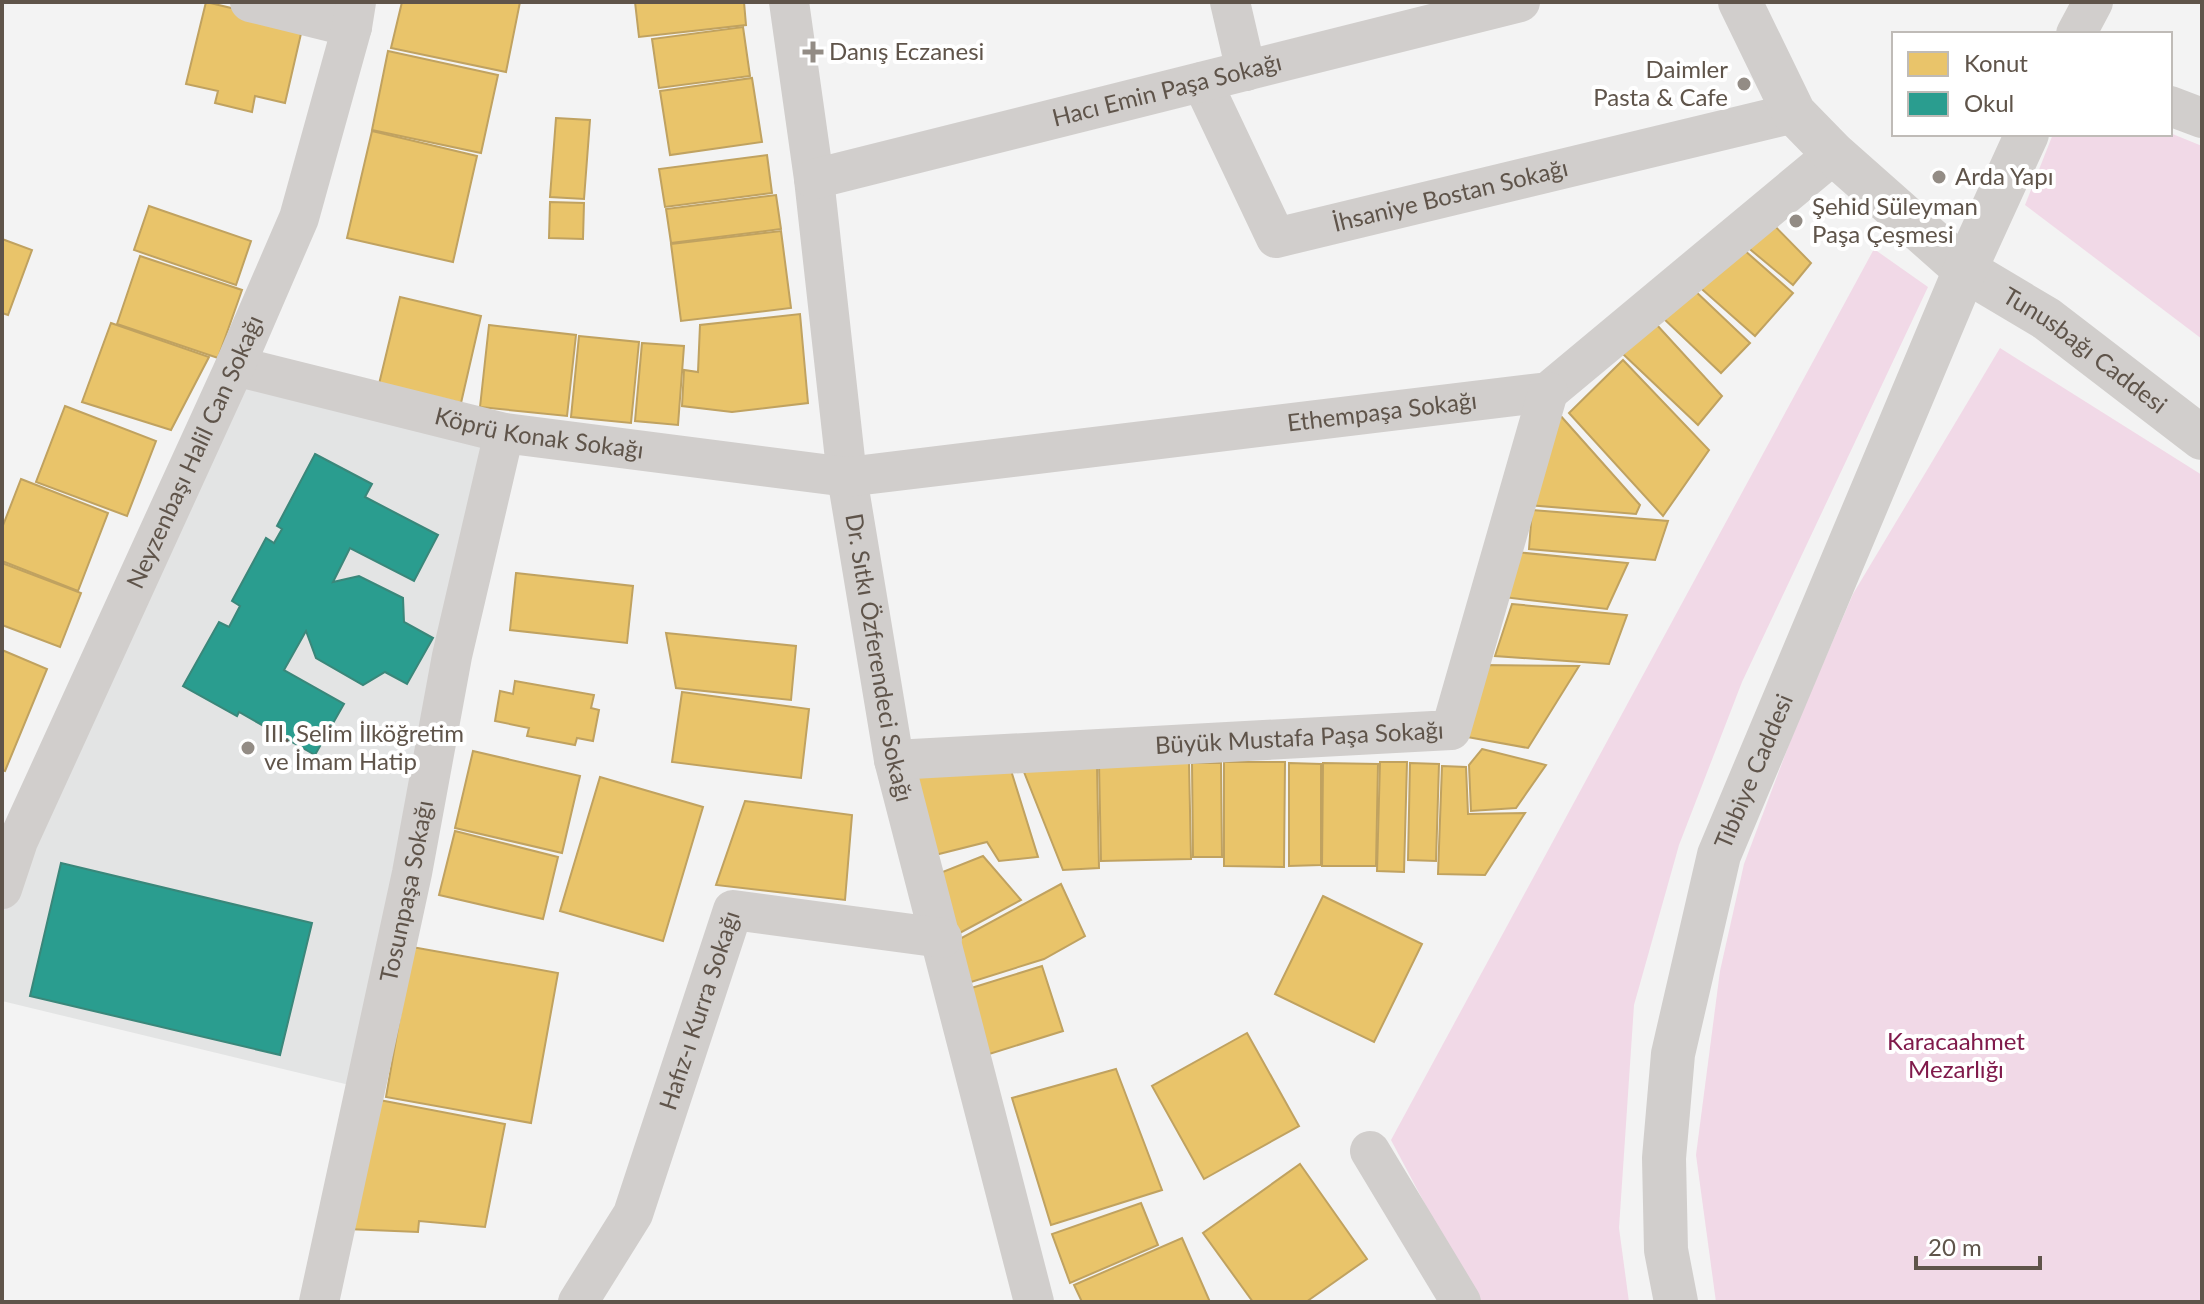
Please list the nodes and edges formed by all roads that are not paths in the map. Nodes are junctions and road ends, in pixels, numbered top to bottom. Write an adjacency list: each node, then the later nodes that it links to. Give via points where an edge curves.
1 (250, 2): 7 (street)
2 (789, 2): 16 (street, Dr. Sıtkı Özferendeci Sokağı)
3 (1230, 2): 9 (street)
4 (1520, 2): 9 (street, Hacı Emin Paşa Sokağı)
5 (1740, 2): 12 (main road, Tunusbağı Caddesi)
6 (2093, 2): 8 (street)
7 (354, 15): 18 (street, Neyzenbaşı Halil Can Sokağı, via 299,218)
8 (2077, 32)
9 (1246, 71): 10 (street, Hacı Emin Paşa Sokağı)
10 (1202, 82): 12 (street, İhsaniye Bostan Sokağı, via 1276,238); 16 (street, Hacı Emin Paşa Sokağı)
11 (2172, 107): 13 (street)
12 (1794, 113): 15 (main road, Tunusbağı Caddesi)
13 (2202, 118)
14 (2026, 136): 17 (main road, Tıbbiye Caddesi)
15 (1834, 154): 17 (main road, Tunusbağı Caddesi); 19 (street)
16 (814, 179): 22 (street, Dr. Sıtkı Özferendeci Sokağı)
17 (1965, 270): 21 (main road, Tunusbağı Caddesi, via 2047,319); 31 (main road, Tıbbiye Caddesi, via 1719,855 1673,1054 1664,1158 1666,1250)
18 (235, 366): 20 (street, Köprü Konak Sokağı); 24 (street, Neyzenbaşı Halil Can Sokağı, via 18,841)
19 (1548, 392): 22 (street, Ethempaşa Sokağı); 23 (street, Büyük Mustafa Paşa Sokağı, via 1451,730)
20 (504, 433): 22 (street, Köprü Konak Sokağı); 27 (street, Tosunpaşa Sokağı, via 452,656 412,873)
21 (2202, 438)
22 (847, 477): 23 (street, Dr. Sıtkı Özferendeci Sokağı)
23 (894, 760): 25 (street, Dr. Sıtkı Özferendeci Sokağı)
24 (2, 889)
25 (942, 938): 28 (street, Hafız-ı Kurra Sokağı, via 733,910 633,1214); 29 (street, Dr. Sıtkı Özferendeci Sokağı)
26 (1370, 1151): 30 (street)
27 (319, 1302)
28 (578, 1302)
29 (1034, 1302)
30 (1461, 1302)
31 (1676, 1302)

